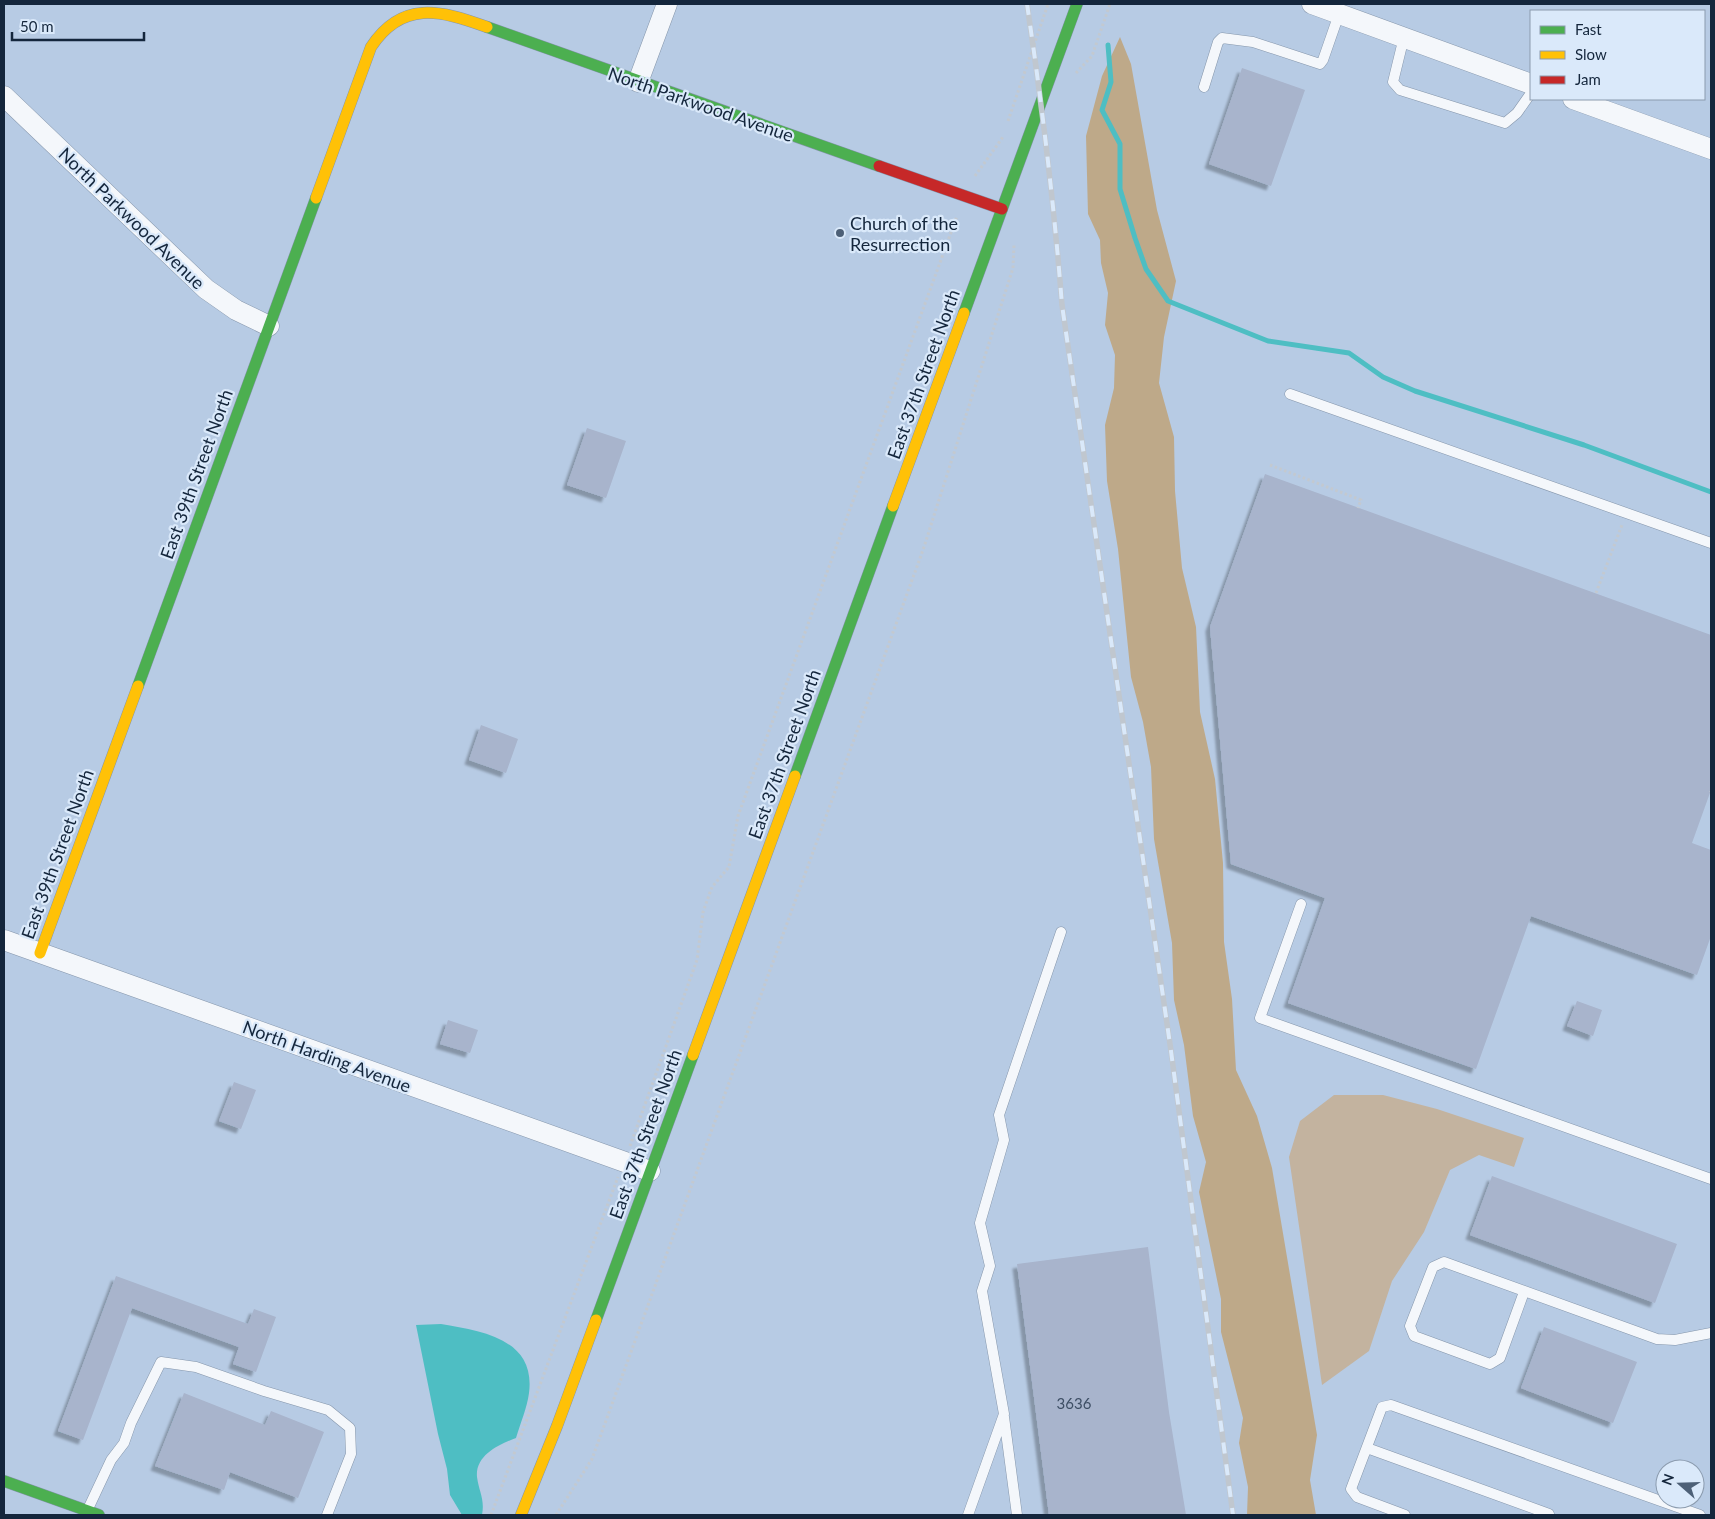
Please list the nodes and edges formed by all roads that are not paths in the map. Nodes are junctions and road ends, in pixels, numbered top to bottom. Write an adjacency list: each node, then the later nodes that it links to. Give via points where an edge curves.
1 (668, 4): 7 (street)
2 (1077, 4): 14 (main road, East 37th Street North)
3 (1312, 4): 4 (street)
4 (1339, 14): 6 (street); 9 (lane, via 1320,64 1253,42 1222,38)
5 (400, 16): 7 (main road, North Parkwood Avenue, via 424,9 442,11); 15 (main road, East 39th Street North, via 387,25 371,47)
6 (1404, 38): 8 (street); 10 (lane, via 1393,82 1400,90 1505,124)
7 (638, 82): 14 (main road, North Parkwood Avenue)
8 (1530, 84)
9 (1204, 87)
10 (1530, 94)
11 (4, 96): 15 (street, North Parkwood Avenue, via 206,289 236,310)
12 (1576, 100): 13 (street)
13 (1711, 149)
14 (1002, 209): 22 (main road, East 37th Street North)
15 (269, 326): 21 (main road, East 39th Street North)
16 (1290, 394): 17 (lane)
17 (1711, 543)
18 (1301, 904): 23 (lane, via 1260,1018)
19 (1061, 932): 26 (lane, via 999,1114 1004,1140 980,1223 990,1266 982,1291)
20 (4, 940): 21 (street, North Harding Avenue)
21 (40, 953): 22 (street, North Harding Avenue)
22 (650, 1171): 32 (main road, East 37th Street North)
23 (1711, 1179)
24 (1524, 1292): 24 (lane, via 1444,1262 1433,1267 1410,1326 1414,1336 1490,1364 1500,1358); 25 (lane, via 1657,1340)
25 (1711, 1333)
26 (1004, 1414): 33 (lane); 34 (lane)
27 (1367, 1448): 35 (lane, via 1351,1489 1357,1497); 36 (lane); 37 (lane, via 1382,1407 1391,1405)
28 (4, 1482): 29 (main road)
29 (87, 1511): 30 (main road); 31 (lane, via 111,1460 124,1443 161,1362 196,1367 328,1410 350,1428 351,1454)
30 (99, 1515)
31 (328, 1515)
32 (521, 1515)
33 (968, 1515)
34 (1017, 1515)
35 (1405, 1515)
36 (1550, 1515)
37 (1700, 1515)

